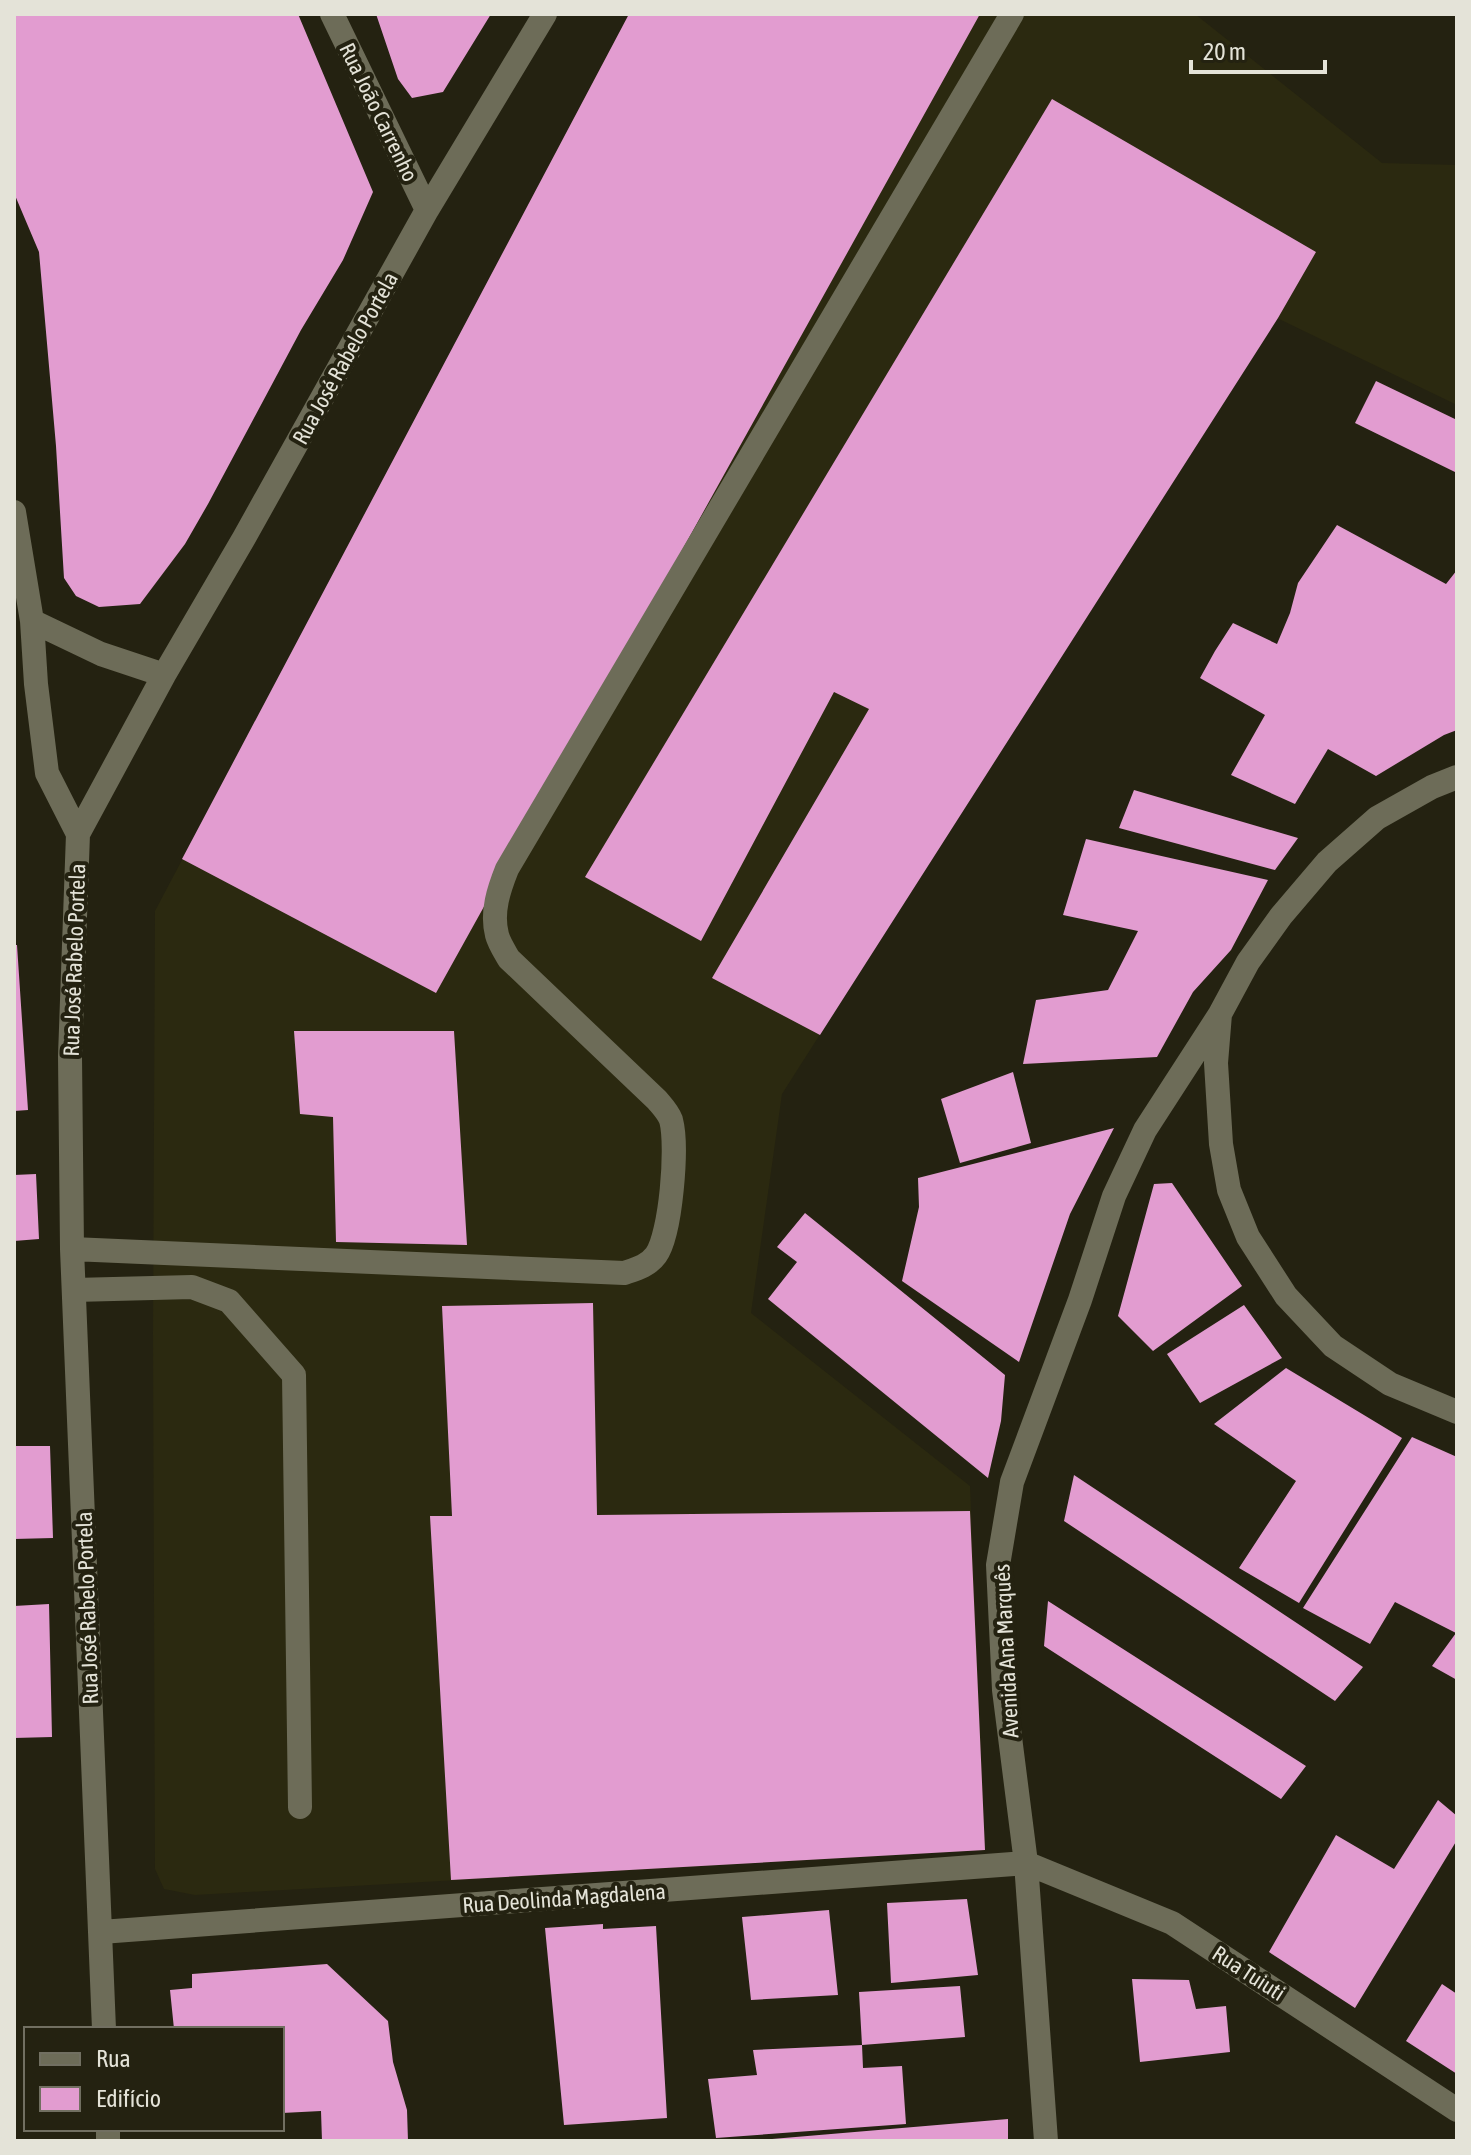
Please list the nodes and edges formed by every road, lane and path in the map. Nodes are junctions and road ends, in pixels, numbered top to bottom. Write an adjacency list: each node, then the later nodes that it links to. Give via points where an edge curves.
1 (332, 14): 4 (street, Rua João Carrenho)
2 (545, 14): 4 (street, Rua José Rabelo Portela)
3 (1012, 14): 11 (street, via 498,891 497,936 509,959 670,1116 675,1154 664,1238 655,1256 642,1268 624,1273)
4 (427, 210): 7 (street, Rua José Rabelo Portela)
5 (14, 512): 6 (street)
6 (32, 621): 7 (street, via 101,654); 9 (street, via 47,773)
7 (164, 675): 9 (street, Rua José Rabelo Portela)
8 (1457, 777): 10 (street, Avenida Ana Marquês, via 1377,818 1327,862 1264,939)
9 (78, 834): 11 (street, Rua José Rabelo Portela, via 70,1056)
10 (1220, 1014): 13 (street, via 1216,1063 1221,1144 1229,1190 1248,1237 1286,1296 1333,1346 1390,1384); 15 (street, Avenida Ana Marquês, via 1145,1130 1114,1196 1012,1482 998,1565 1004,1690)
11 (72, 1249): 12 (street, Rua José Rabelo Portela)
12 (74, 1290): 14 (street, via 192,1287 229,1301 294,1375); 16 (street, Rua José Rabelo Portela)
13 (1457, 1412)
14 (300, 1807)
15 (1026, 1863): 16 (street, Rua Deolinda Magdalena); 18 (street, Rua Tuiuti, via 1172,1923); 19 (street, Avenida Ana Marquês)
16 (101, 1932): 17 (street, Rua José Rabelo Portela)
17 (104, 2027)
18 (1457, 2110)
19 (1046, 2141)

